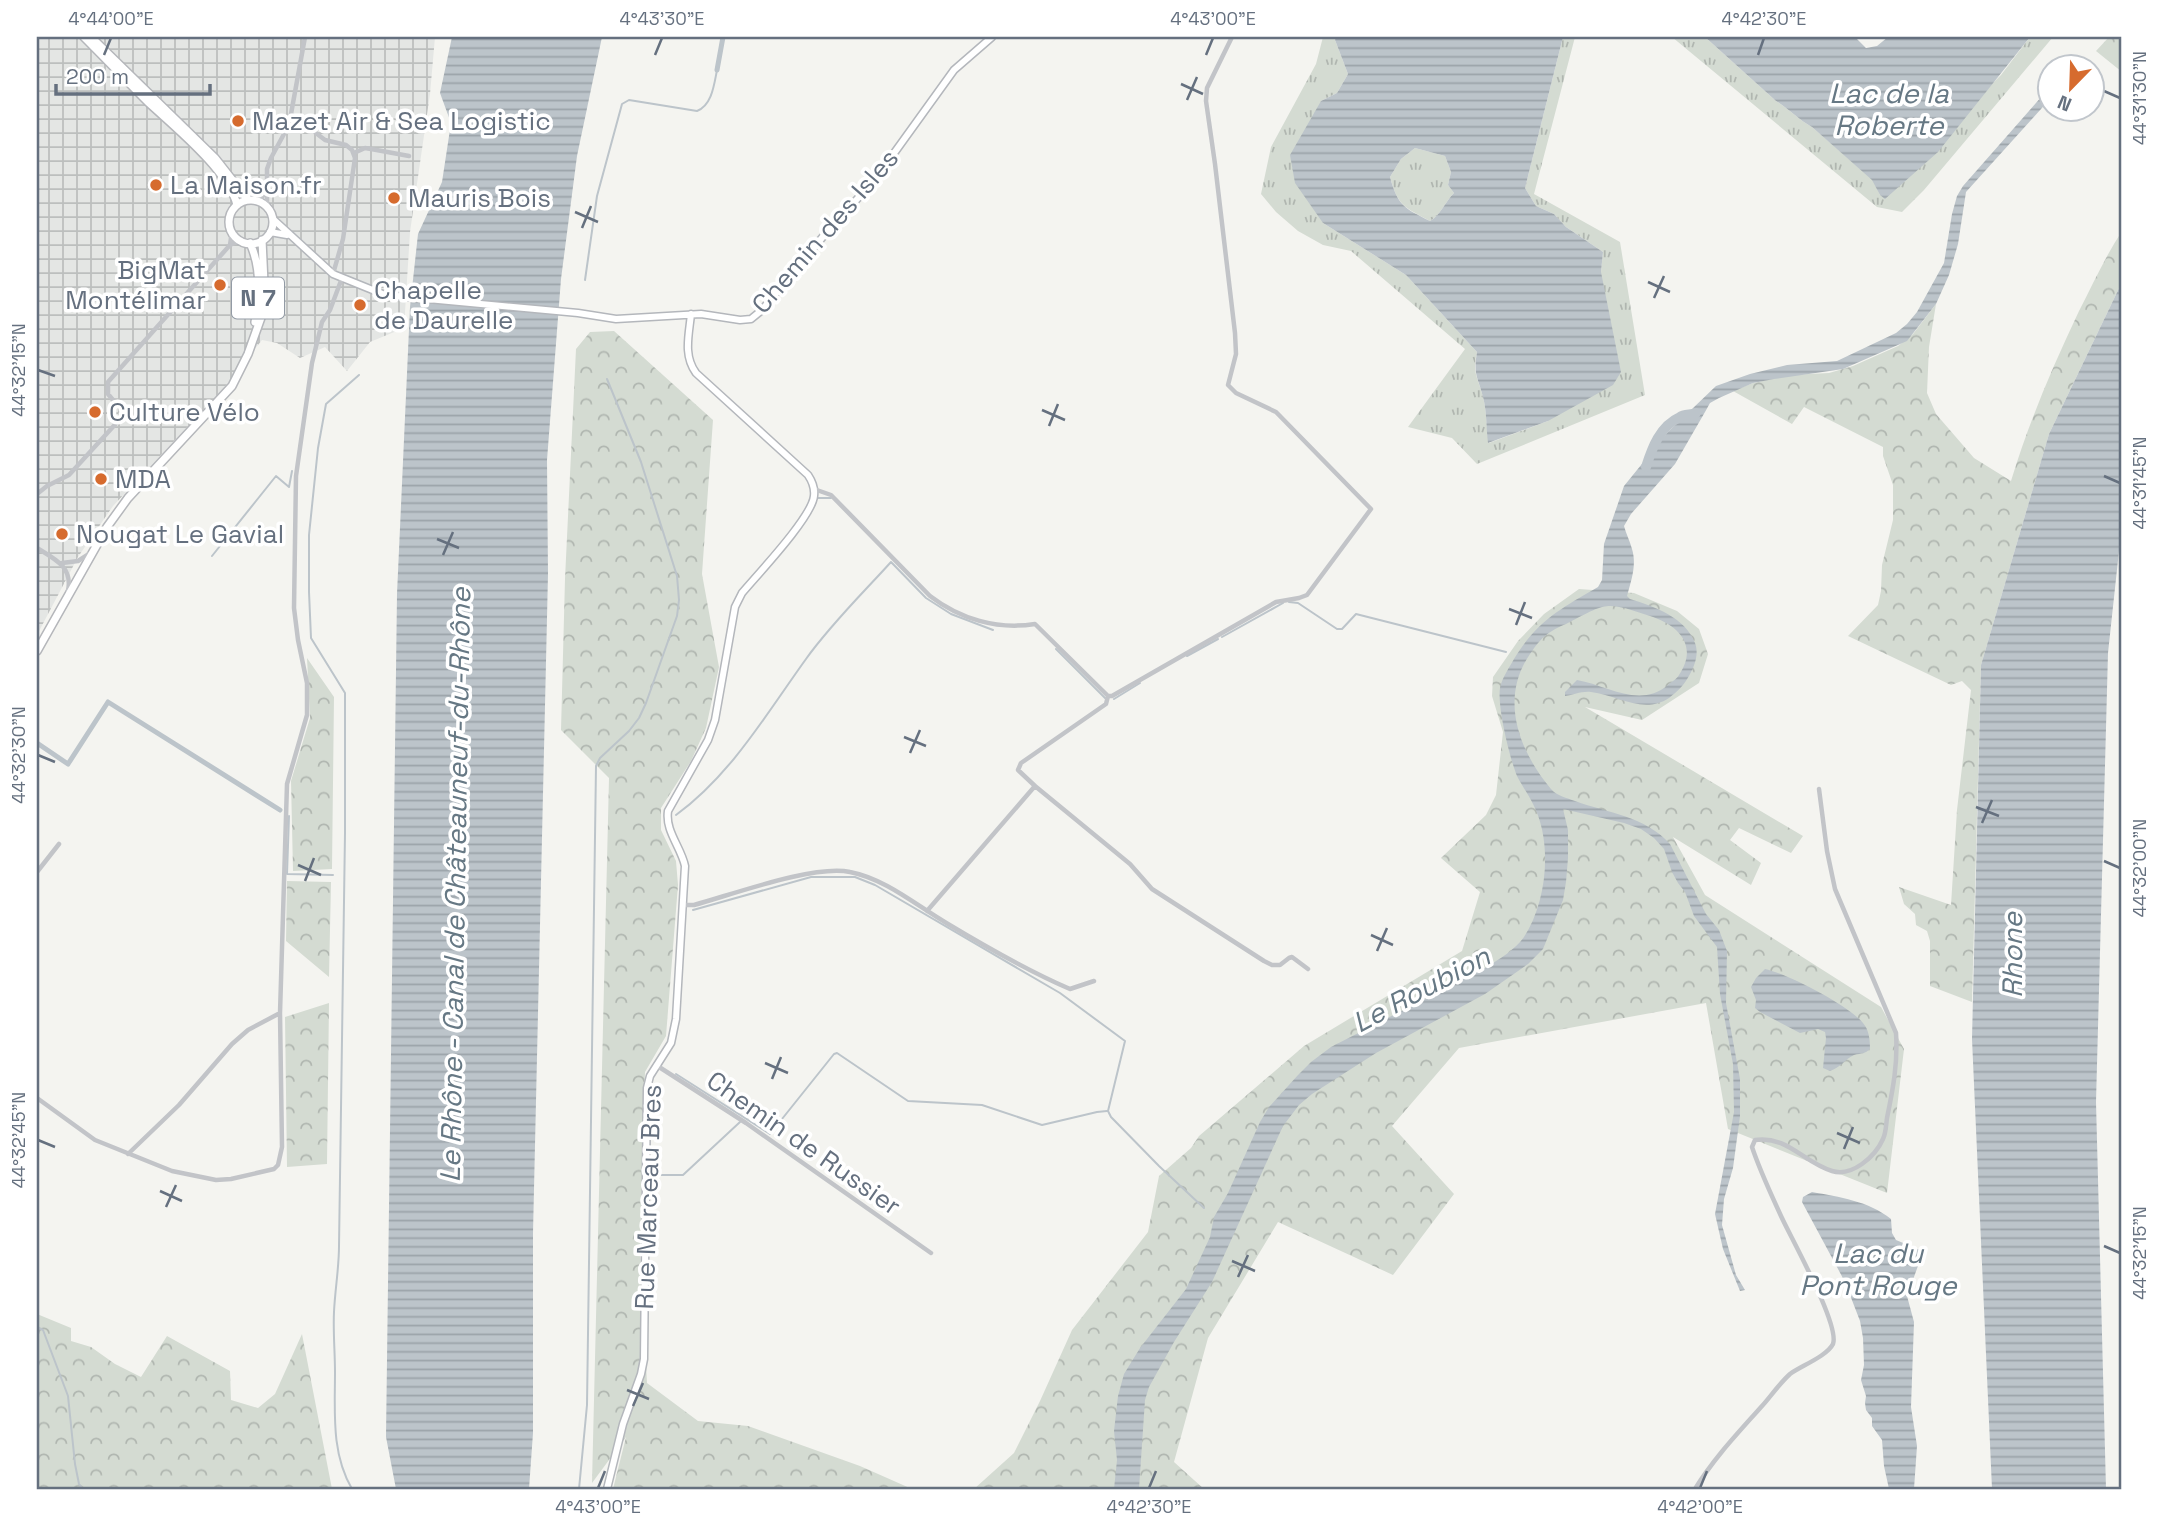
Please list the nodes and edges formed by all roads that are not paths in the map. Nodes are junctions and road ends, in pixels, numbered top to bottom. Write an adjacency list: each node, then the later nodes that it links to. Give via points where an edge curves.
1 (84, 37): 12 (main road, via 200,151 226,182)
2 (91, 37): 10 (main road, via 215,158)
3 (305, 37): 6 (street)
4 (992, 37): 24 (street, Chemin des Isles, via 954,70 874,181 762,310 751,319)
5 (1232, 37): 33 (street, via 1207,88 1206,101 1235,333 1236,354 1228,385 1276,412 1371,509 1307,594 1276,602)
6 (291, 114): 7 (street, via 325,141 346,145); 9 (street, via 267,169)
7 (354, 153): 8 (street, via 365,148); 22 (street, via 343,239)
8 (409, 156)
9 (267, 190): 11 (street); 13 (street)
10 (248, 200): 11 (main road); 12 (main road)
11 (259, 201): 13 (main road)
12 (237, 205): 15 (main road, via 230,219)
13 (267, 207): 14 (main road)
14 (273, 219): 16 (main road); 17 (street, Chemin des Isles)
15 (232, 231): 18 (main road); 21 (street)
16 (270, 232): 17 (street); 19 (main road)
17 (292, 236): 22 (street, Chemin des Isles)
18 (241, 240): 20 (main road); 21 (street)
19 (262, 240): 20 (main road); 25 (main road, N 7, via 262,312)
20 (250, 243): 25 (main road, N 7, via 259,295)
21 (230, 244): 27 (street, via 108,382 108,394 120,406 121,418 69,475)
22 (333, 274): 23 (street, Chemin des Isles)
23 (342, 278): 24 (street, Chemin des Isles, via 385,295 616,319); 42 (street, via 322,321 312,363 296,476 294,608 307,682 307,715 287,784)
24 (691, 314): 26 (street, via 688,352 696,373 808,475)
25 (248, 354): 29 (main road, N 7, via 223,398 128,498)
26 (814, 489): 33 (street, via 831,495 944,607 987,623 1035,624); 38 (street, Rue Marceau Bres, via 806,515 735,607 715,720 668,811 666,819 685,866)
27 (37, 494)
28 (37, 548): 30 (street)
29 (93, 552): 30 (street, via 78,561); 31 (main road, N 7)
30 (61, 563): 31 (street, via 68,575)
31 (66, 599): 32 (main road, N 7)
32 (37, 651)
33 (1108, 699): 34 (street, via 1021,763 1018,770)
34 (1035, 786): 39 (street); 40 (street, via 1130,864 1152,890 1264,961 1280,965 1292,957)
35 (1819, 789): 48 (street, via 1835,889 1896,1033 1898,1059 1883,1140 1861,1165 1841,1174 1784,1143 1755,1140 1752,1147 1834,1335 1825,1353 1780,1384 1716,1457)
36 (59, 844): 37 (street)
37 (37, 872)
38 (683, 905): 39 (street, via 784,880 849,871 883,884); 43 (street, Rue Marceau Bres, via 675,1031)
39 (928, 911): 41 (street, via 1070,989)
40 (1308, 970)
41 (1094, 981)
42 (280, 1013): 45 (street, via 232,1044); 45 (street, via 282,1147 274,1169 216,1180 172,1171)
43 (656, 1065): 46 (street, Chemin de Russier); 47 (street, Rue Marceau Bres, via 647,1088 644,1359)
44 (37, 1097): 45 (street, via 86,1135)
45 (128, 1154)
46 (931, 1253)
47 (607, 1489)
48 (1695, 1489)

